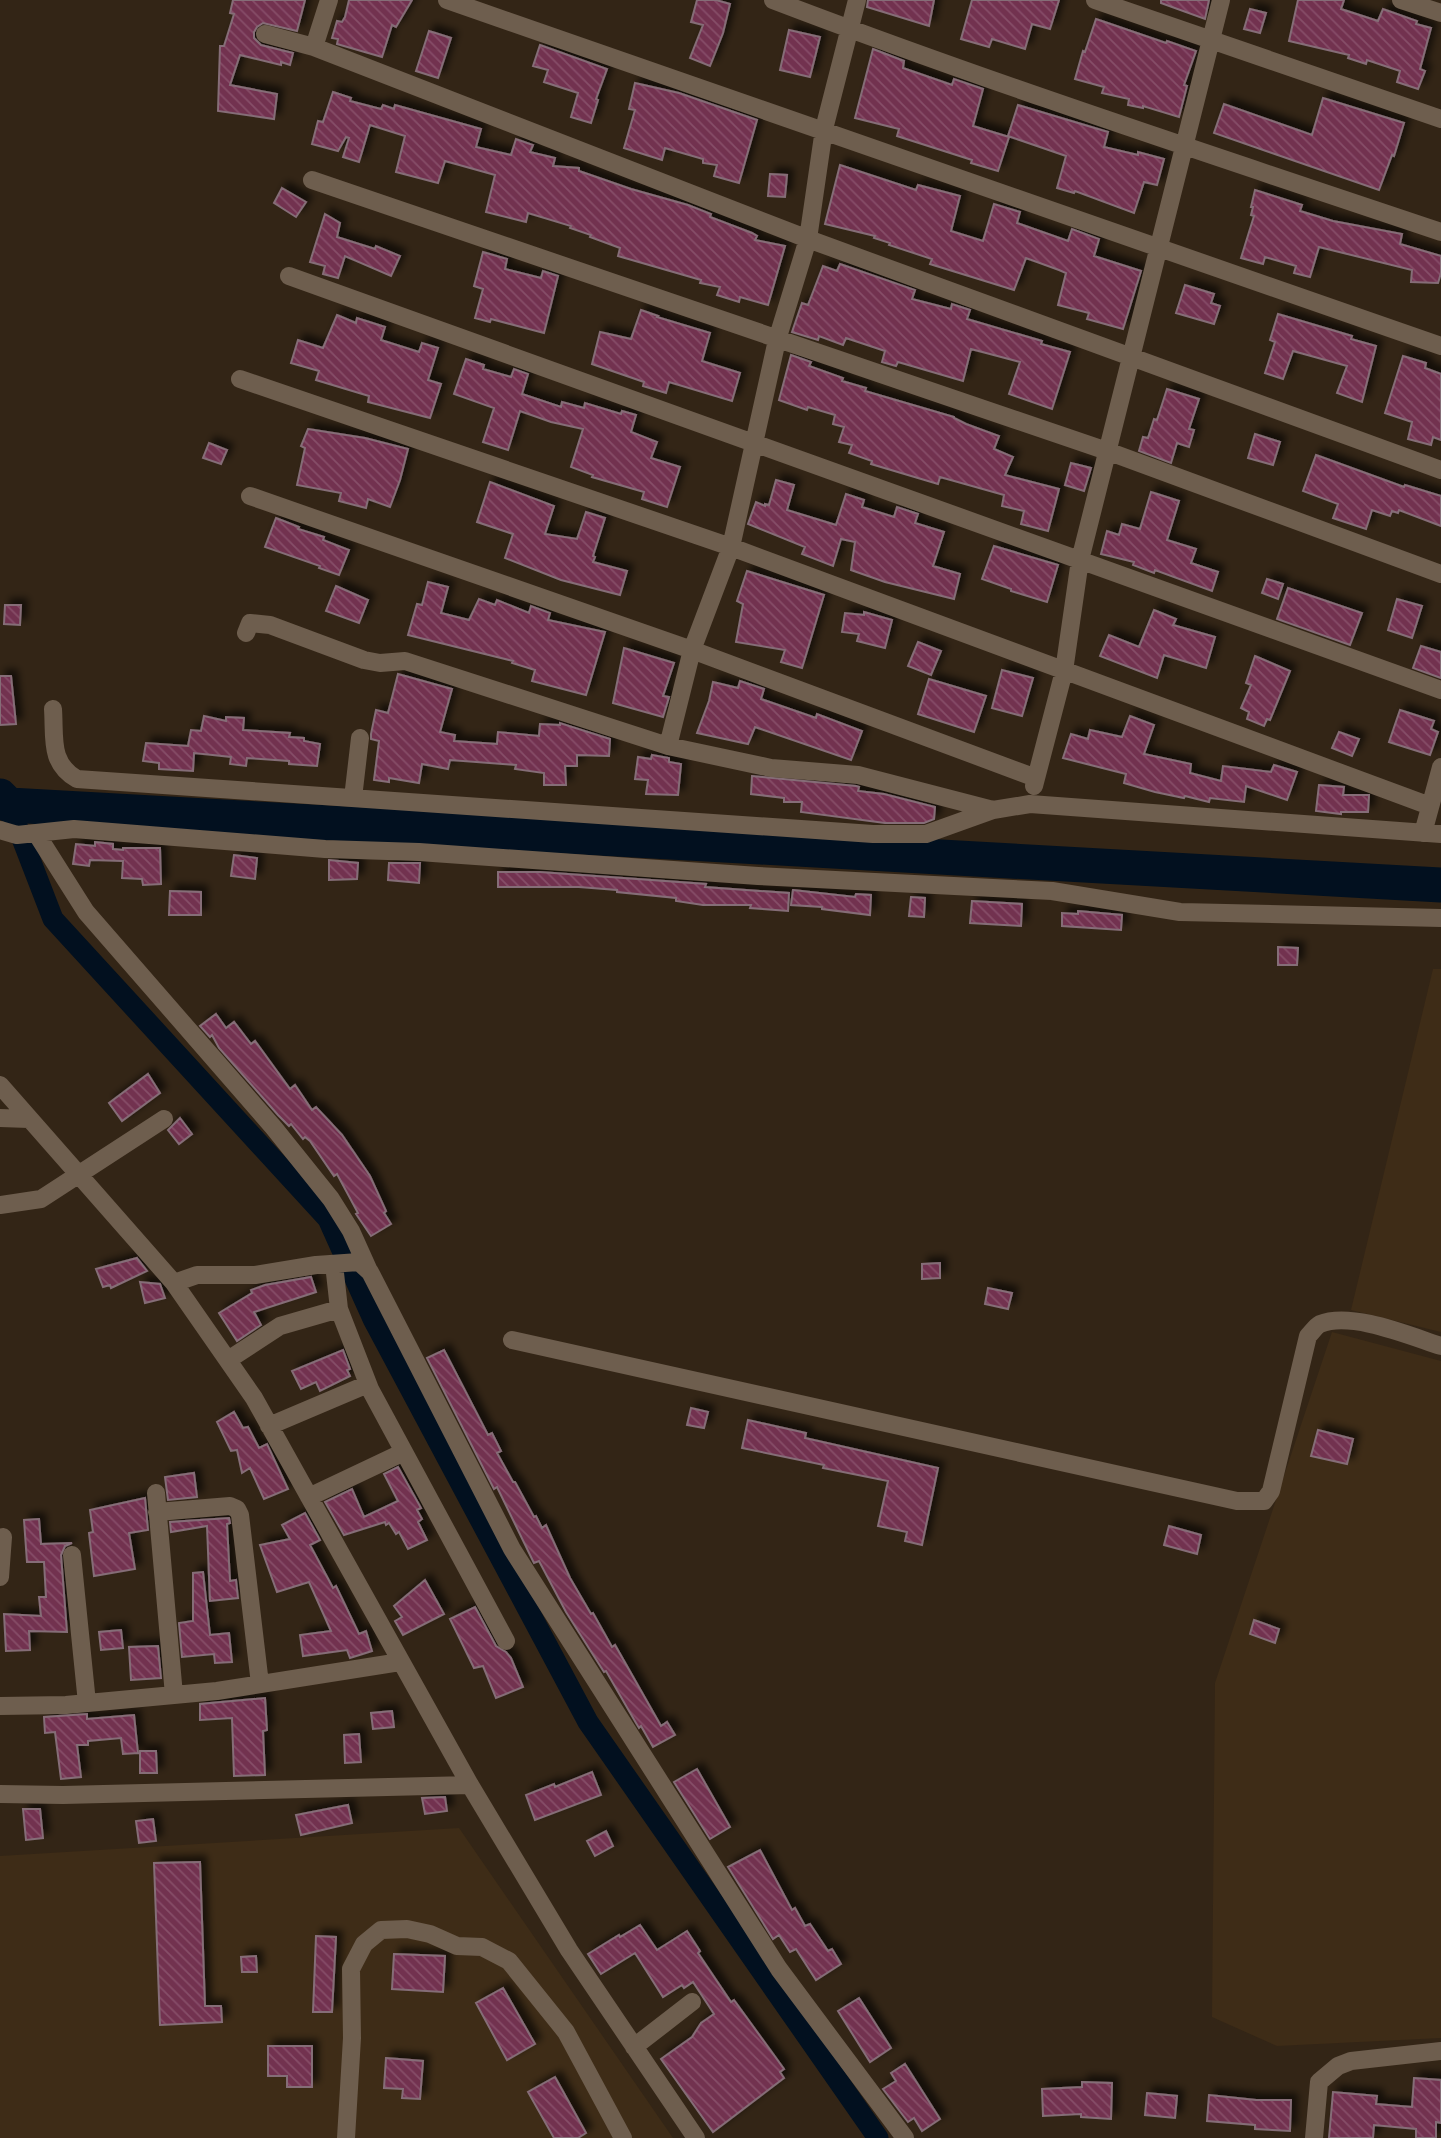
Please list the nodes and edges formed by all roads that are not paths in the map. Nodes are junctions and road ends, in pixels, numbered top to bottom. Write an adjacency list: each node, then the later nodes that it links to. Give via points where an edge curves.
1 (329, 0): 12 (street)
2 (447, 0): 14 (street)
3 (773, 0): 9 (street)
4 (857, 0): 9 (street)
5 (1095, 0): 11 (street)
6 (1221, 0): 11 (street)
7 (1401, 0): 8 (street)
8 (1441, 13)
9 (850, 29): 14 (street); 15 (street)
10 (265, 34): 12 (street)
11 (1211, 39): 13 (street); 15 (street)
12 (314, 47): 18 (street)
13 (1441, 119)
14 (824, 130): 18 (street); 19 (street)
15 (1184, 146): 17 (street); 19 (street)
16 (313, 180): 21 (street)
17 (1441, 232)
18 (808, 239): 21 (street); 23 (street)
19 (1159, 247): 22 (street); 23 (street)
20 (289, 276): 25 (street)
21 (777, 340): 25 (street); 26 (street)
22 (1441, 346)
23 (1131, 357): 26 (street); 27 (street)
24 (240, 379): 29 (street)
25 (756, 443): 29 (street); 30 (street)
26 (1107, 451): 30 (street); 31 (street)
27 (1441, 470)
28 (250, 496): 33 (street)
29 (731, 547): 33 (street); 34 (street)
30 (1080, 560): 34 (street); 35 (street)
31 (1441, 574)
32 (246, 633): 38 (street, via 250,623 256,622 364,660 405,661)
33 (692, 650): 38 (street); 40 (street)
34 (1064, 671): 40 (street); 43 (street)
35 (1441, 690)
36 (53, 709): 41 (street, via 60,765 77,779)
37 (360, 738): 41 (street)
38 (668, 746): 44 (street, via 771,768 858,775)
39 (1441, 767): 43 (street)
40 (1036, 778): 42 (street)
41 (353, 798): 44 (street, via 873,834 926,834)
42 (1030, 804): 44 (street); 47 (street)
43 (1430, 806): 47 (street)
44 (993, 810)
45 (8, 833): 46 (street)
46 (36, 833): 48 (street, via 74,829 326,849 1052,891 1180,912); 55 (street, via 86,912 331,1199 351,1231)
47 (1432, 834)
48 (1441, 918)
49 (0, 1085): 51 (street)
50 (0, 1118): 51 (street)
51 (29, 1119): 53 (street)
52 (164, 1119): 53 (street)
53 (78, 1176): 54 (street, via 41,1199); 56 (street)
54 (0, 1206)
55 (351, 1265): 56 (street, via 255,1275 197,1275); 57 (street); 84 (street, via 512,1549 779,1969)
56 (174, 1283): 60 (street)
57 (339, 1309): 60 (street, via 280,1326); 61 (street)
58 (512, 1340): 59 (street, via 1237,1501 1264,1501 1271,1491 1308,1336 1318,1325 1353,1321)
59 (1441, 1346)
60 (228, 1360): 62 (street)
61 (368, 1384): 62 (street); 63 (street)
62 (269, 1426): 65 (street)
63 (404, 1452): 65 (street); 70 (street)
64 (156, 1493): 66 (street)
65 (309, 1497): 71 (street)
66 (157, 1512): 72 (street, via 237,1509); 73 (street)
67 (3, 1537): 69 (street)
68 (72, 1555): 74 (street)
69 (0, 1577)
70 (506, 1641)
71 (400, 1661): 72 (street); 76 (street)
72 (260, 1684): 73 (street)
73 (174, 1695): 74 (street)
74 (87, 1703): 75 (street)
75 (0, 1706)
76 (470, 1785): 77 (street); 79 (street, via 569,1950)
77 (0, 1794)
78 (692, 2002): 79 (street)
79 (634, 2047): 83 (street)
80 (1441, 2052): 85 (street, via 1338,2066 1319,2081)
81 (346, 2138): 82 (street, via 351,1969 364,1944 381,1930 407,1929 457,1947 482,1947 509,1961 566,2032)
82 (623, 2138)
83 (696, 2138)
84 (905, 2138)
85 (1314, 2138)

